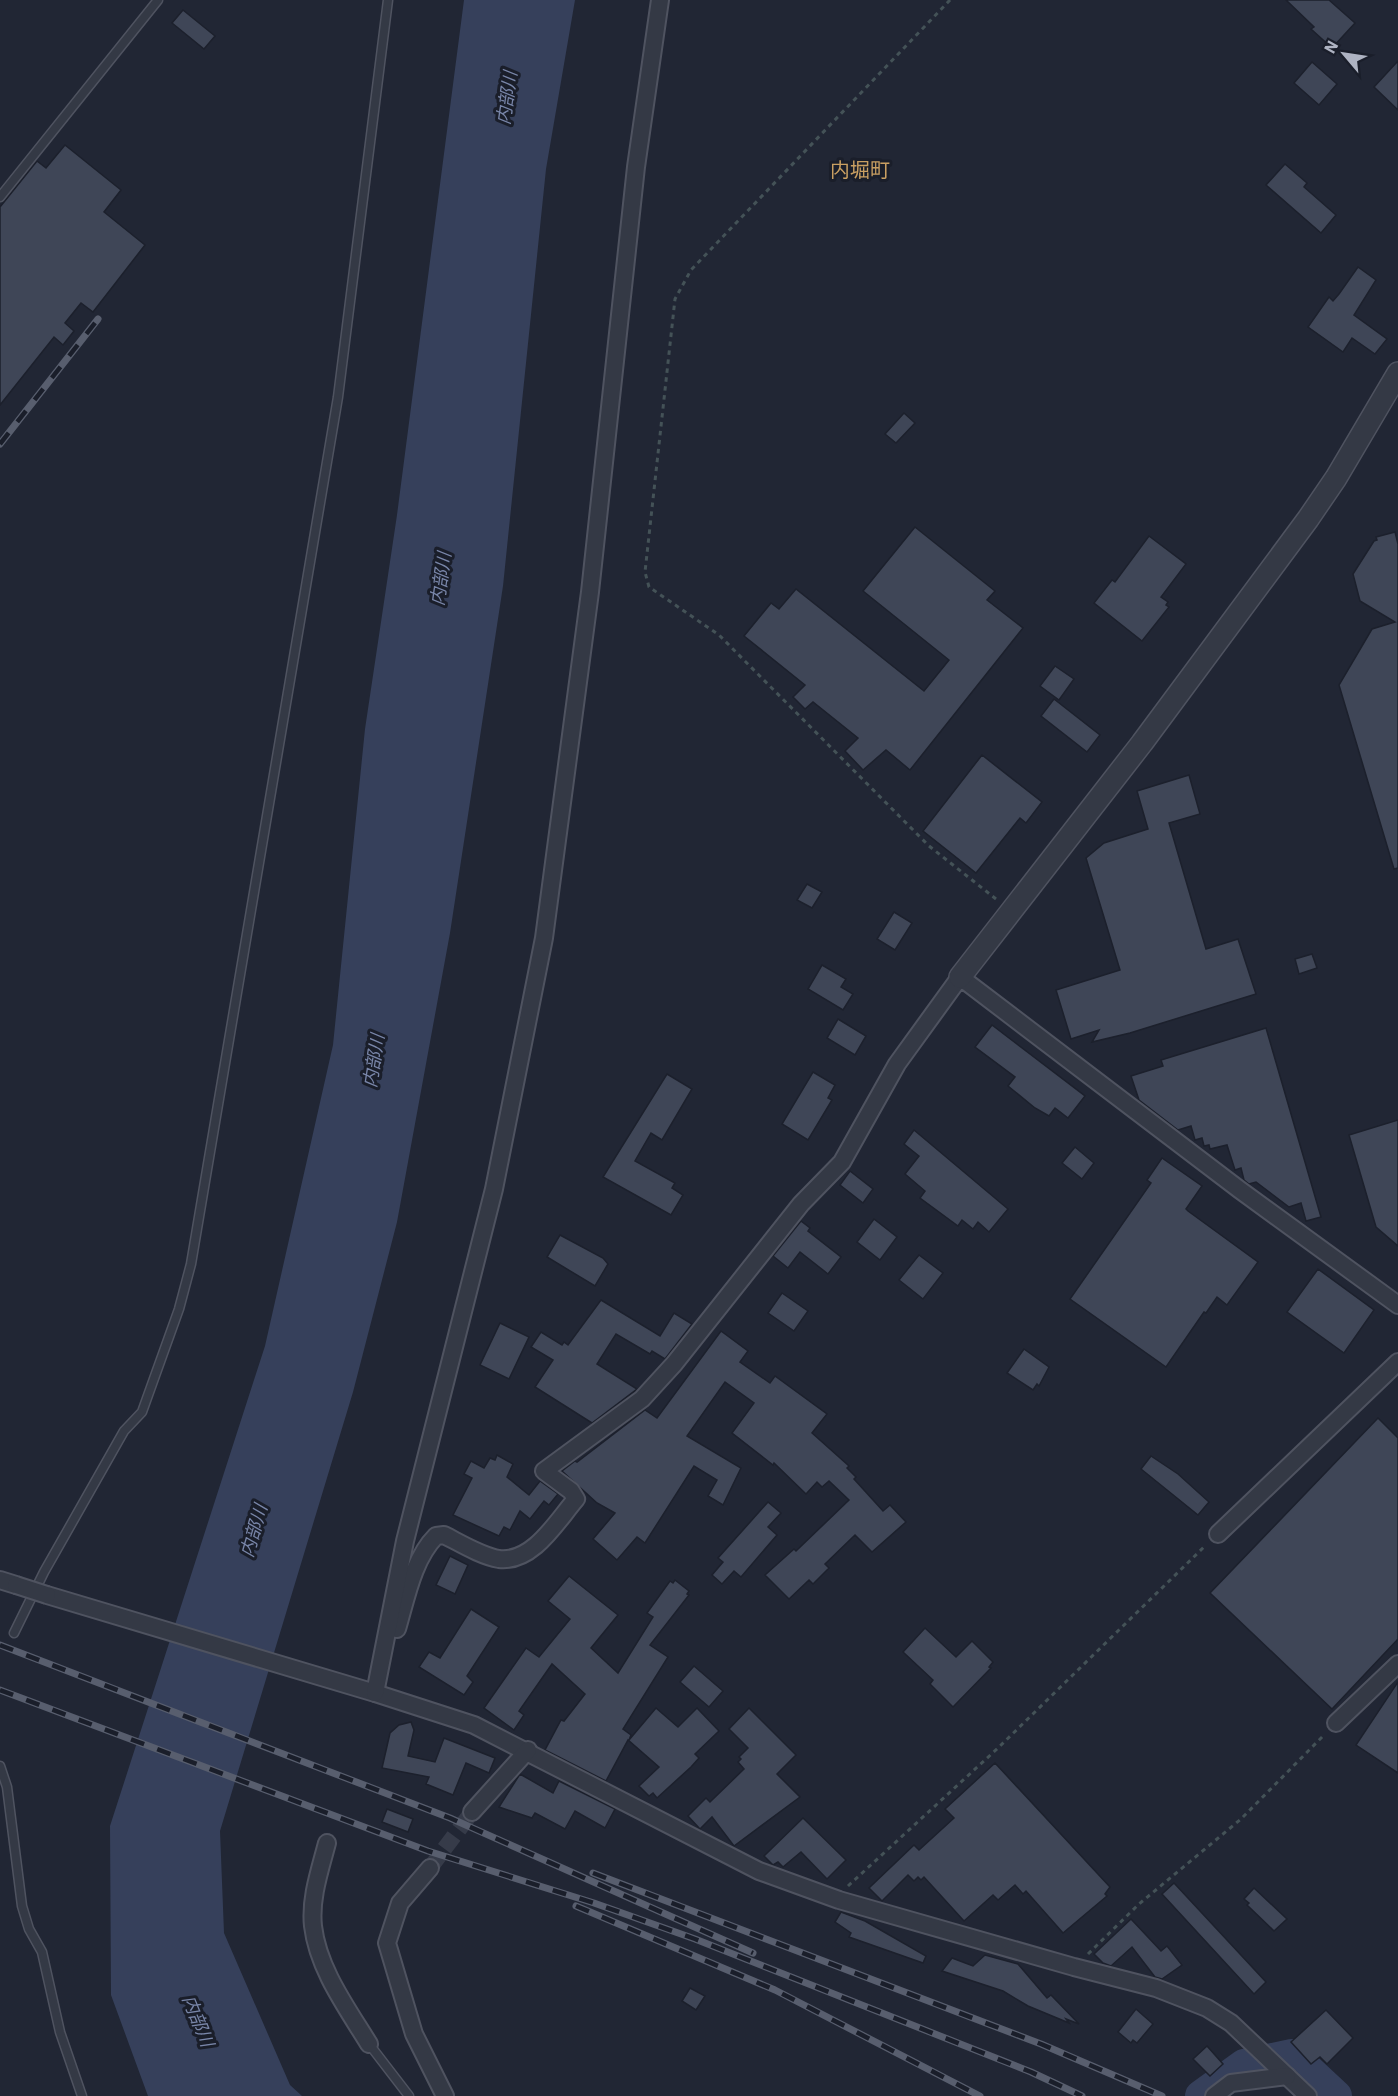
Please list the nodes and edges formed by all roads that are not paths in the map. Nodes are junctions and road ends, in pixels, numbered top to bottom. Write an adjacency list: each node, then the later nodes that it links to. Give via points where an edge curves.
1 (158, 0): 4 (lane)
2 (388, 0): 11 (lane, via 338,397 191,1264 142,1412 124,1431)
3 (660, 0): 12 (street, via 636,167 590,592 544,938 494,1189 405,1541)
4 (0, 197)
5 (1398, 373): 6 (street, via 1308,519)
6 (960, 977): 7 (street, via 1240,1191); 12 (street, via 897,1064 842,1162 801,1204 674,1364 642,1399 544,1471 572,1491 576,1499 536,1545 518,1558 498,1559 444,1535 436,1536 418,1566)
7 (1398, 1305)
8 (1398, 1362): 9 (street)
9 (1218, 1534)
10 (8, 1582): 14 (street, bridge)
11 (14, 1633)
12 (383, 1656): 14 (street)
13 (1398, 1665): 15 (street)
14 (375, 1693): 16 (street, via 474,1725)
15 (1336, 1723)
16 (528, 1750): 18 (street); 22 (street, via 670,1828 749,1866 839,1900 1156,1988 1207,2008 1231,2023)
17 (0, 1766): 23 (lane, via 7,1787 22,1906 42,1952 60,2032)
18 (472, 1812)
19 (327, 1843): 21 (street, via 315,1893 313,1926 325,1966)
20 (430, 1868): 25 (street, via 400,1903 387,1943 414,2034)
21 (369, 2044): 24 (lane)
22 (1282, 2072): 26 (street, via 1231,2083); 27 (street)
23 (82, 2096)
24 (409, 2096)
25 (445, 2096)
26 (1214, 2096)
27 (1308, 2096)

